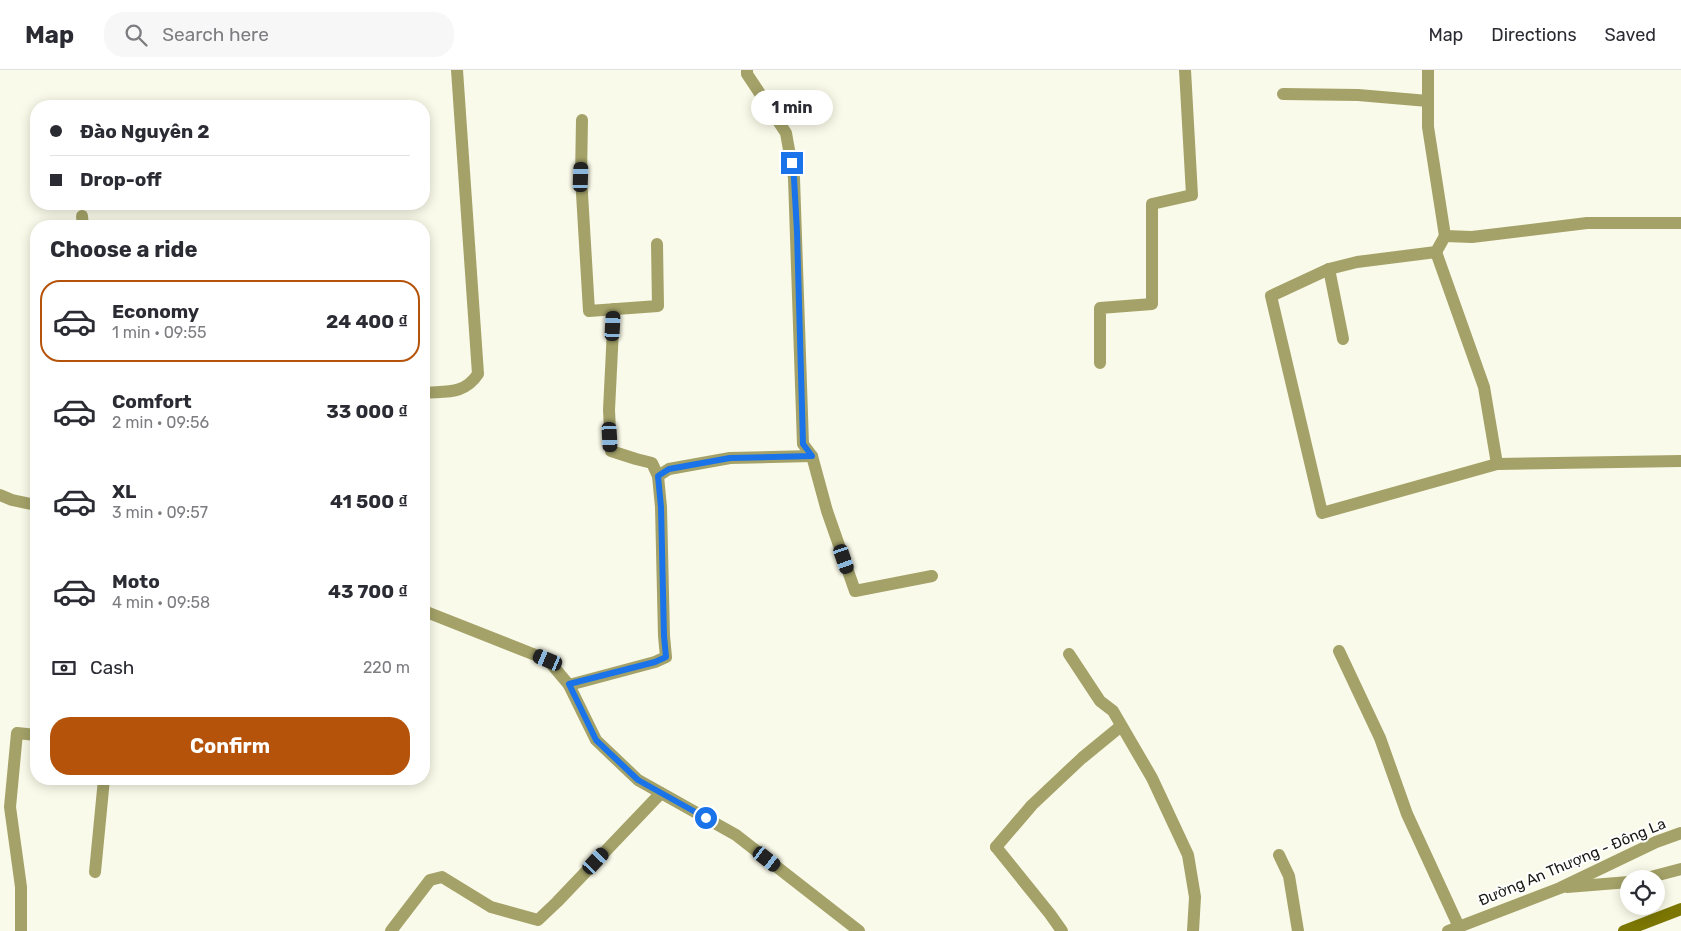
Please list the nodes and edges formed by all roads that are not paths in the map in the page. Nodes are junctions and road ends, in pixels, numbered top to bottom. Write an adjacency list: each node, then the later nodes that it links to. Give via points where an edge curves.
1 (457, 70): 16 (street, via 478,374 464,388)
2 (747, 70): 17 (street, via 786,134 794,178 803,444)
3 (1185, 70): 15 (street, via 1192,194 1152,204 1152,304 1100,308)
4 (1428, 70): 6 (street)
5 (1284, 94): 6 (street, via 1358,95)
6 (1428, 101): 9 (street, via 1428,127)
7 (582, 120): 13 (street, via 581,177 589,310)
8 (1681, 223): 9 (street, via 1587,223 1472,237)
9 (1445, 236): 11 (street)
10 (657, 244): 13 (street, via 658,306)
11 (1436, 252): 12 (street, via 1356,262); 19 (street, via 1484,388)
12 (1329, 269): 14 (street); 19 (street, via 1271,296 1322,513)
13 (614, 309): 20 (street, via 609,410 611,451 652,463)
14 (1343, 339)
15 (1100, 363)
16 (430, 393)
17 (812, 456): 20 (street, via 730,458 669,469); 23 (street, via 855,591)
18 (1681, 461): 19 (street)
19 (1497, 464)
20 (658, 476): 27 (street, via 666,657)
21 (0, 494): 22 (street)
22 (30, 503)
23 (932, 576)
24 (430, 613): 27 (street, via 548,660)
25 (1339, 651): 40 (street, via 1380,738)
26 (1069, 654): 28 (street, via 1100,701 1113,711)
27 (569, 684): 31 (street, via 596,740 638,780)
28 (1122, 726): 44 (street, via 1082,758 996,847); 45 (street, via 1152,778 1188,856 1195,898)
29 (30, 734): 41 (street, via 17,733 10,807 20,887)
30 (103, 785): 35 (street)
31 (661, 792): 42 (street, via 538,920 491,907 442,877 430,880); 43 (street, via 736,835)
32 (1681, 833): 38 (street, Đường An Thượng - Đông La)
33 (1279, 855): 46 (street, via 1290,876)
34 (1681, 869): 36 (street)
35 (95, 872)
36 (1665, 873)
37 (1620, 883): 38 (street)
38 (1560, 888): 40 (street, Đường An Thượng - Đông La)
39 (1681, 909): 47 (main road)
40 (1454, 929)
41 (20, 931)
42 (391, 931)
43 (859, 931)
44 (1062, 931)
45 (1193, 931)
46 (1298, 931)
47 (1624, 931)

